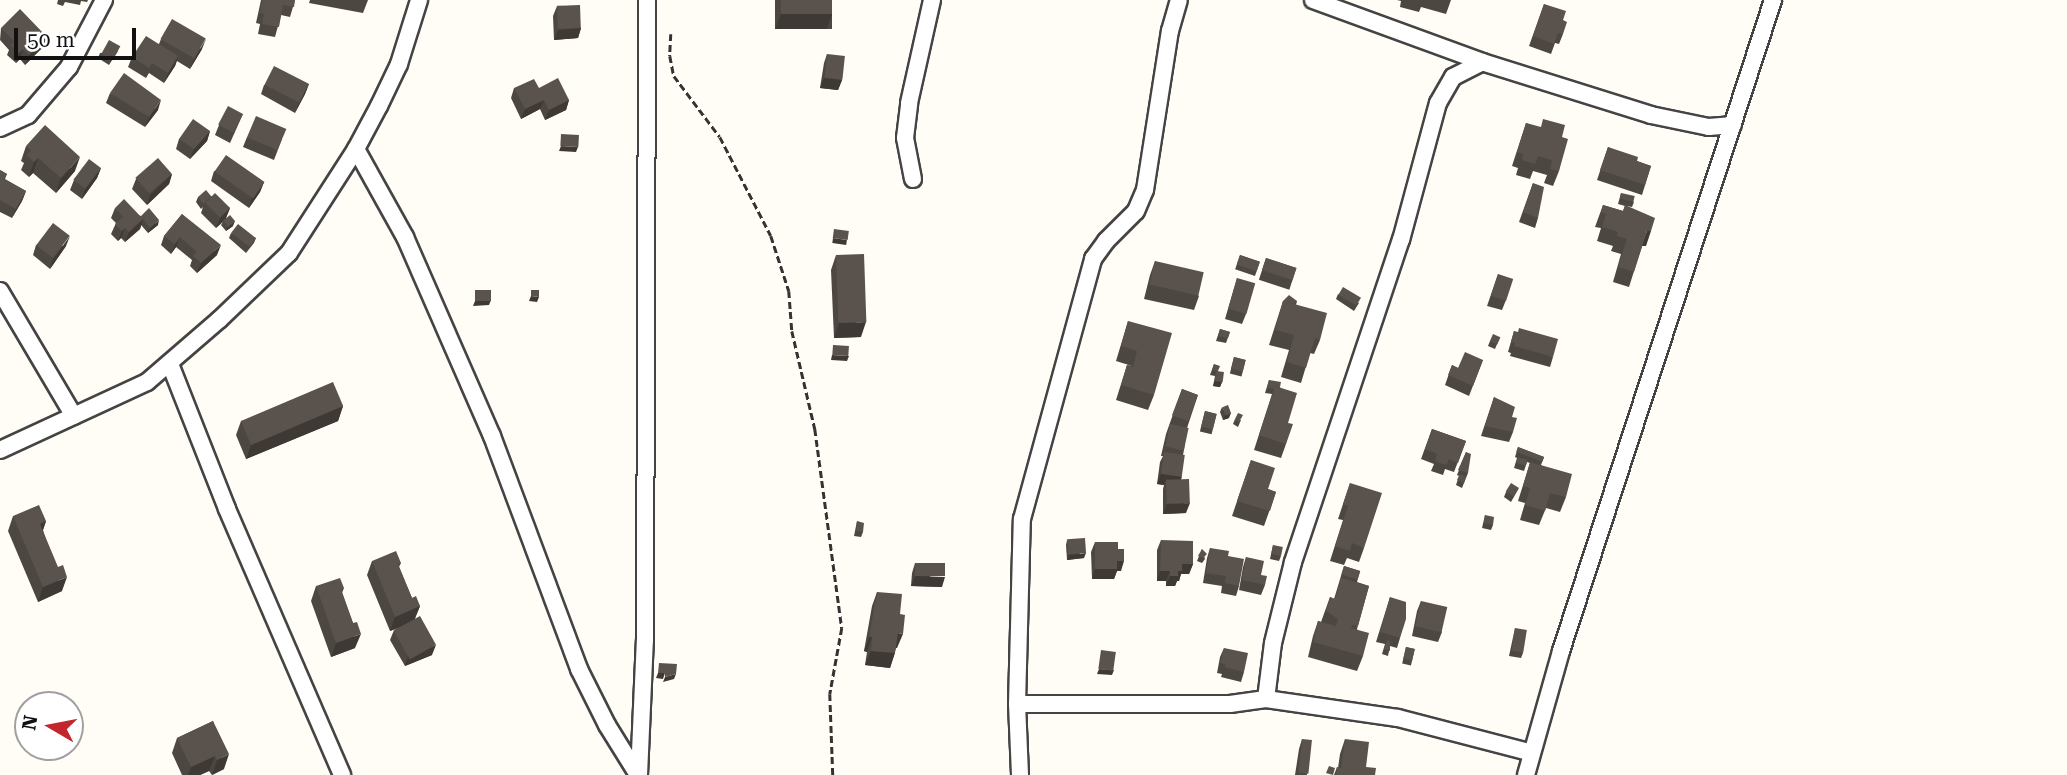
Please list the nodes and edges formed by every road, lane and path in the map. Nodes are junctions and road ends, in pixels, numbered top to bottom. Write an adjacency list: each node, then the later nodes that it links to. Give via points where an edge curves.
1 (104, 0): 11 (street, via 69,67 28,115)
2 (419, 0): 12 (street, via 399,64)
3 (647, 0): 22 (street, via 645,640)
4 (932, 0): 13 (street, via 905,138)
5 (1179, 0): 19 (street, via 1145,190 1136,211 1093,259 1022,519)
6 (1313, 0): 9 (street)
7 (1773, 0): 10 (street)
8 (671, 34): 23 (path, via 674,76 720,137 771,236 789,291 792,331 815,429 842,628 831,694)
9 (1482, 62): 10 (street, via 1651,115 1709,127); 18 (street, via 1453,77 1438,103 1401,240 1293,562 1273,643)
10 (1733, 125): 20 (street)
11 (0, 128)
12 (355, 149): 15 (street, via 289,253); 22 (street, via 405,237 492,436 579,669)
13 (913, 179)
14 (0, 291): 16 (street)
15 (170, 364): 16 (street, via 137,387); 21 (street)
16 (74, 416): 17 (street)
17 (0, 450)
18 (1266, 699): 19 (street, via 1230,704); 20 (street, via 1398,718)
19 (1017, 704): 24 (street)
20 (1532, 753): 25 (street)
21 (342, 775)
22 (638, 775)
23 (832, 775)
24 (1020, 775)
25 (1526, 775)

